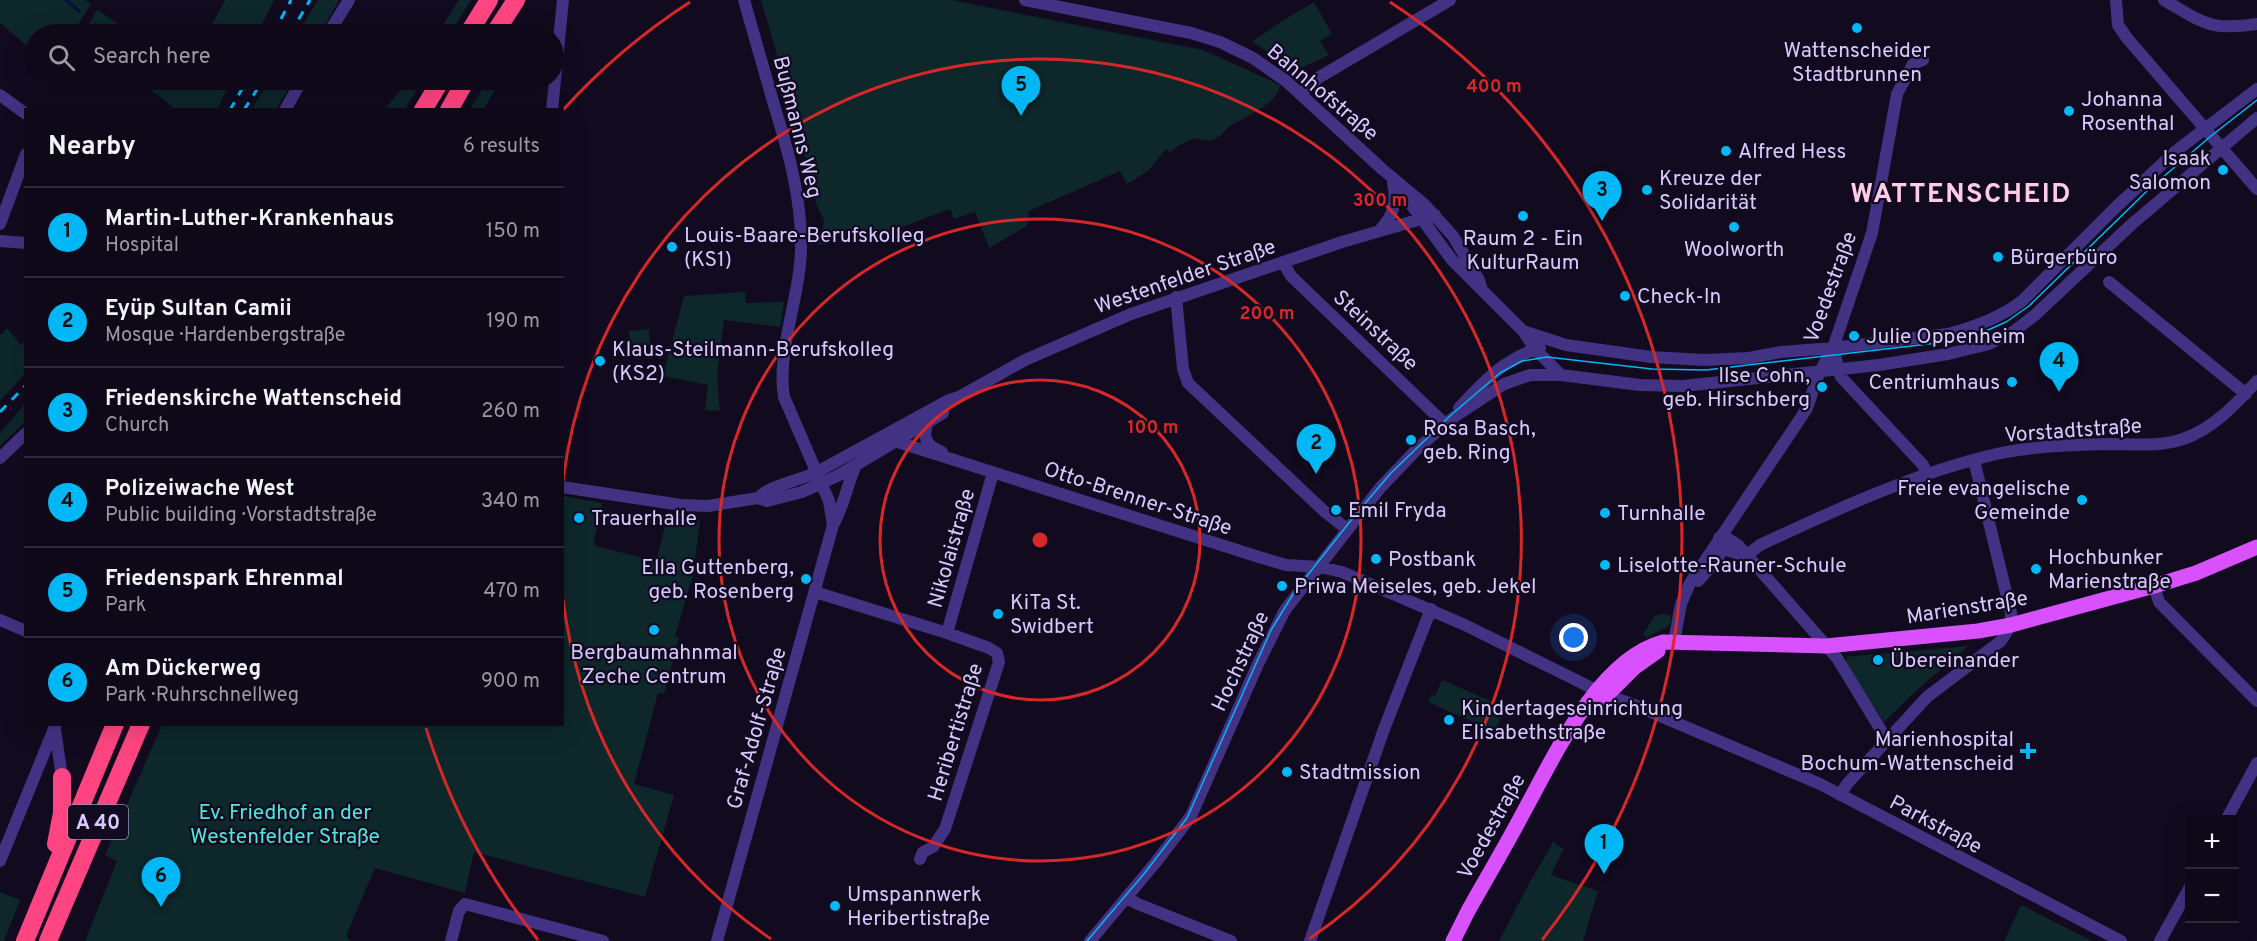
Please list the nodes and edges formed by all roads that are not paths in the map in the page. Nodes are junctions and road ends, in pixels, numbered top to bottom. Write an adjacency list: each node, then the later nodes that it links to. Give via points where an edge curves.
1 (349, 0): 11 (street)
2 (489, 0): 12 (highway)
3 (516, 0): 13 (highway)
4 (563, 0): 14 (street)
5 (744, 0): 66 (street, Bußmanns Weg, via 797,192 801,230 798,286 781,379 784,397)
6 (1025, 0): 10 (street, Bahnhofstraße)
7 (1450, 0): 22 (street, via 1318,78)
8 (2116, 0): 30 (street, via 2118,25)
9 (2164, 0): 15 (street, via 2206,24)
10 (1043, 2): 22 (street, Bahnhofstraße, via 1220,42 1253,58)
11 (334, 24)
12 (474, 24)
13 (500, 24)
14 (561, 24)
15 (2257, 24)
16 (1923, 60): 48 (street, Voedestraße, via 1913,64 1897,94 1872,233)
17 (2257, 89): 30 (street)
18 (296, 90): 24 (street)
19 (435, 90): 25 (highway)
20 (460, 90): 26 (highway)
21 (554, 90): 27 (street)
22 (1300, 94): 33 (street, Bahnhofstraße)
23 (0, 95): 28 (street)
24 (286, 108)
25 (424, 108)
26 (450, 108)
27 (552, 108)
28 (24, 113)
29 (2257, 118): 31 (street, Hochstraße)
30 (2203, 129): 31 (street); 48 (street, via 2010,310 1948,334)
31 (2221, 148): 35 (street); 50 (street, Hochstraße, via 2013,332 1959,352)
32 (24, 159): 38 (street)
33 (1382, 169): 34 (street, Bahnhofstraße); 36 (street, Bahnhofstraße)
34 (1393, 182): 37 (street, Bahnhofstraße); 39 (street, via 1393,212)
35 (2257, 189)
36 (1435, 215): 37 (street, Westenfelder Straße); 44 (street, Bahnhofstraße, via 1453,236)
37 (1422, 219): 39 (street, Westenfelder Straße); 44 (street, Bahnhofstraße, via 1452,260 1473,284)
38 (0, 224)
39 (1379, 231): 42 (street, Westenfelder Straße)
40 (0, 241): 41 (street)
41 (24, 243)
42 (1283, 262): 45 (street, Westenfelder Straße); 56 (street, Steinstraße, via 1291,276)
43 (2109, 282): 54 (street)
44 (1481, 287): 46 (street, Bahnhofstraße)
45 (1176, 297): 55 (street, Westenfelder Straße, via 1065,341); 69 (street, via 1183,369 1188,383)
46 (1523, 332): 47 (street); 49 (street, Bahnhofstraße)
47 (1566, 345): 48 (street, via 1695,360); 49 (street, Hochstraße)
48 (1833, 348): 50 (street); 51 (street, Voedestraße)
49 (1535, 350): 52 (street, Bahnhofstraße); 56 (street, Hochstraße, via 1504,364)
50 (1840, 370): 51 (street, Hochstraße); 65 (street, via 1841,377)
51 (1819, 373): 52 (street, Hochstraße, via 1683,386); 70 (street, Voedestraße, via 1807,408 1735,516)
52 (1560, 375): 56 (street, Hochstraße, via 1517,379 1489,392)
53 (2257, 381): 54 (street, Vorstadtstraße)
54 (2246, 394): 62 (street, Vorstadtstraße, via 2220,418 2184,439 2160,444 2027,449)
55 (958, 397): 57 (street, Westenfelder Straße, via 950,409); 59 (street, Westenfelder Straße)
56 (1449, 420): 69 (street, Hochstraße, via 1387,481)
57 (929, 421): 59 (street, Westenfelder Straße); 61 (street, Otto-Brenner-Straße, via 925,434 929,445)
58 (24, 435): 60 (street)
59 (887, 439): 61 (street, Otto-Brenner-Straße); 63 (street, Westenfelder Straße); 66 (street, Westenfelder Straße)
60 (0, 458)
61 (949, 459): 64 (street, Otto-Brenner-Straße)
62 (1974, 460): 65 (street, Vorstadtstraße); 78 (street)
63 (856, 465): 66 (street, Westenfelder Straße); 68 (street, Graf-Adolf-Straße, via 842,510)
64 (993, 473): 73 (street, Otto-Brenner-Straße, via 1268,560); 81 (street, Nikolaistraße)
65 (1927, 474): 72 (street, Vorstadtstraße, via 1825,514 1760,545)
66 (819, 478): 67 (street, Westenfelder Straße, via 802,492 767,501 758,498 708,506); 68 (street, Graf-Adolf-Straße, via 829,501)
67 (564, 487)
68 (833, 525): 75 (street, Graf-Adolf-Straße)
69 (1347, 529): 73 (street, Hochstraße)
70 (1723, 542): 72 (street, via 1738,545); 82 (street, Voedestraße, via 1690,583 1681,604)
71 (2257, 547): 74 (main road, Marienstraße)
72 (1746, 556): 83 (street)
73 (1317, 567): 76 (street, Otto-Brenner-Straße, via 1342,572); 102 (street, Hochstraße, via 1281,617 1191,816)
74 (2154, 586): 78 (main road, Marienstraße); 87 (street, via 2159,602)
75 (815, 592): 81 (street, Heribertistraße); 107 (street, Graf-Adolf-Straße)
76 (1431, 609): 86 (street, Parkstraße); 110 (street, via 1388,717)
77 (0, 621): 79 (street)
78 (2011, 625): 80 (main road, Marienstraße); 84 (street, via 2001,641)
79 (24, 630)
80 (1978, 631): 83 (main road, Marienstraße); 84 (street)
81 (946, 633): 98 (street, Heribertistraße, via 989,648 997,653 999,662 945,829)
82 (1674, 642): 83 (main road, Marienstraße); 85 (main road, Voedestraße, via 1644,660); 86 (main road, Voedestraße, via 1653,644 1628,659)
83 (1826, 646): 92 (street)
84 (1984, 654): 92 (street, via 1927,697)
85 (1624, 679): 86 (main road, Voedestraße); 88 (street, via 1624,692)
86 (1602, 693): 88 (street, Parkstraße); 111 (main road, Voedestraße, via 1580,712)
87 (2257, 701)
88 (1632, 704): 96 (street, Parkstraße)
89 (56, 726): 94 (street); 95 (street)
90 (115, 726): 101 (highway, A 40)
91 (140, 726): 104 (highway, A 40)
92 (1887, 740): 96 (street)
93 (2257, 763): 97 (street)
94 (39, 768): 95 (street, via 45,763 54,764); 99 (street)
95 (62, 775): 101 (highway, via 59,830)
96 (1840, 795): 112 (street, Parkstraße)
97 (2228, 815)
98 (920, 859)
99 (0, 861)
100 (2185, 895): 113 (street)
101 (43, 896): 103 (highway, A 40)
102 (1127, 898): 108 (street, Hochstraße); 109 (street)
103 (25, 941)
104 (50, 941)
105 (451, 941): 106 (street, via 459,911 465,904)
106 (603, 941)
107 (717, 941)
108 (1090, 941)
109 (1231, 941)
110 (1310, 941)
111 (1453, 941)
112 (2121, 941)
113 (2160, 941)

